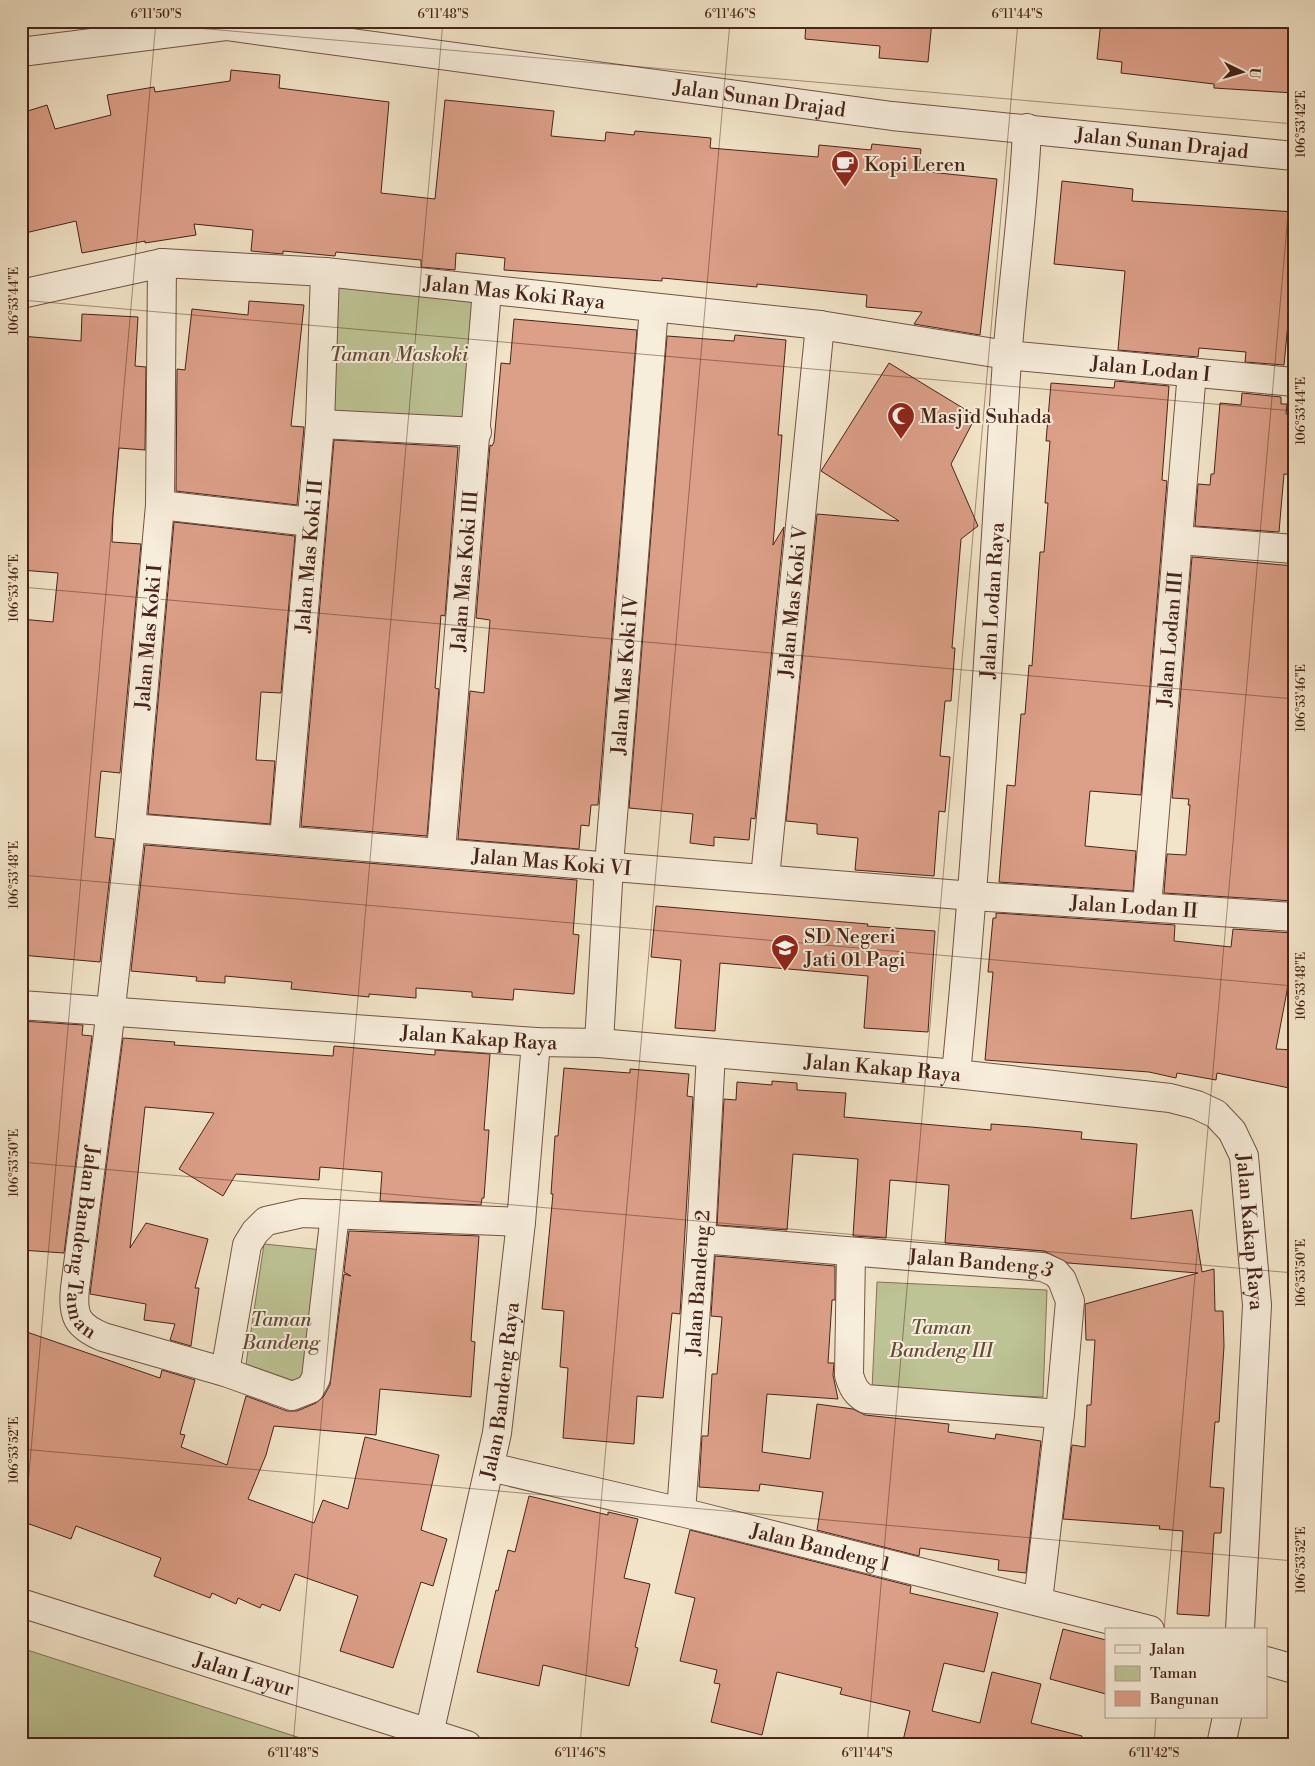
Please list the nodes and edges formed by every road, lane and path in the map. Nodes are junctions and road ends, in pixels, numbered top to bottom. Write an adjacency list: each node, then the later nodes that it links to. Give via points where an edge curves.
1 (226, 24): 2 (street, Jalan Sunan Drajad); 4 (street, Jalan Sunan Drajad, via 892,116)
2 (180, 27): 3 (street, Jalan Sunan Drajad)
3 (21, 52)
4 (1027, 128): 5 (street, Jalan Sunan Drajad); 12 (street, Jalan Lodan Raya)
5 (1294, 156)
6 (162, 262): 7 (street, Jalan Mas Koki Raya); 9 (street, Jalan Mas Koki Raya); 17 (street, Jalan Mas Koki I)
7 (325, 272): 8 (street, Jalan Mas Koki Raya); 15 (street, Jalan Mas Koki II)
8 (487, 290): 10 (street, Jalan Mas Koki Raya); 16 (street, Jalan Mas Koki III)
9 (21, 294)
10 (654, 308): 11 (street, Jalan Mas Koki Raya); 24 (street, Jalan Mas Koki IV)
11 (820, 325): 12 (street, Jalan Mas Koki Raya); 25 (street, Jalan Mas Koki V)
12 (1007, 354): 13 (street, Jalan Lodan I); 26 (street, Jalan Lodan Raya)
13 (1192, 372): 14 (street, Jalan Lodan I); 19 (street, Jalan Lodan III)
14 (1294, 382)
15 (320, 424): 16 (street); 18 (street, Jalan Mas Koki II)
16 (477, 432): 23 (street, Jalan Mas Koki III)
17 (160, 505): 18 (street); 21 (street, Jalan Mas Koki I)
18 (311, 522): 22 (street, Jalan Mas Koki II)
19 (1178, 540): 20 (street); 27 (street, Jalan Lodan III)
20 (1294, 549)
21 (131, 828): 22 (street, Jalan Mas Koki VI); 30 (street, Jalan Mas Koki I)
22 (284, 839): 23 (street, Jalan Mas Koki VI)
23 (441, 852): 24 (street, Jalan Mas Koki VI)
24 (609, 865): 25 (street, Jalan Mas Koki VI); 32 (street, Jalan Mas Koki IV)
25 (765, 878): 26 (street, Jalan Mas Koki VI)
26 (973, 896): 27 (street, Jalan Lodan II); 34 (street, Jalan Lodan Raya)
27 (1147, 906): 28 (street, Jalan Lodan II)
28 (1294, 917)
29 (21, 1005): 30 (street, Jalan Kakap Raya)
30 (111, 1011): 31 (street, Jalan Kakap Raya); 39 (street, Jalan Bandeng Taman, via 74,1288 74,1312 87,1330 103,1337)
31 (536, 1042): 32 (street, Jalan Kakap Raya); 36 (street, Jalan Bandeng Raya)
32 (599, 1043): 33 (street, Jalan Kakap Raya)
33 (711, 1053): 34 (street, Jalan Kakap Raya); 37 (street, Jalan Bandeng 2)
34 (956, 1074): 46 (street, Jalan Kakap Raya, via 1170,1098 1198,1105 1216,1114 1232,1131 1244,1156 1258,1305)
35 (335, 1214): 36 (street); 39 (street, via 282,1216 266,1221 255,1232 247,1245); 39 (street, Jalan Bandeng Taman, via 316,1378 310,1390 292,1396)
36 (521, 1222): 41 (street, Jalan Bandeng Raya, via 497,1433)
37 (701, 1239): 38 (street, Jalan Bandeng 3); 42 (street, Jalan Bandeng 2)
38 (851, 1253): 40 (street, via 849,1375 859,1396); 40 (street, Jalan Bandeng 3, via 1043,1267 1056,1273 1067,1289 1070,1301)
39 (225, 1372)
40 (1060, 1414): 43 (street, Jalan Bandeng 3)
41 (490, 1467): 42 (street, Jalan Bandeng 1); 50 (street, Jalan Bandeng Raya)
42 (681, 1512): 43 (street, Jalan Bandeng 1)
43 (1038, 1600): 45 (street, Jalan Bandeng 1)
44 (21, 1603): 50 (street, Jalan Layur)
45 (1143, 1628)
46 (1240, 1628)
47 (1268, 1662): 48 (street)
48 (1294, 1669)
49 (1227, 1718): 52 (street)
50 (429, 1734): 51 (street, Jalan Layur)
51 (467, 1745)
52 (1221, 1745)

